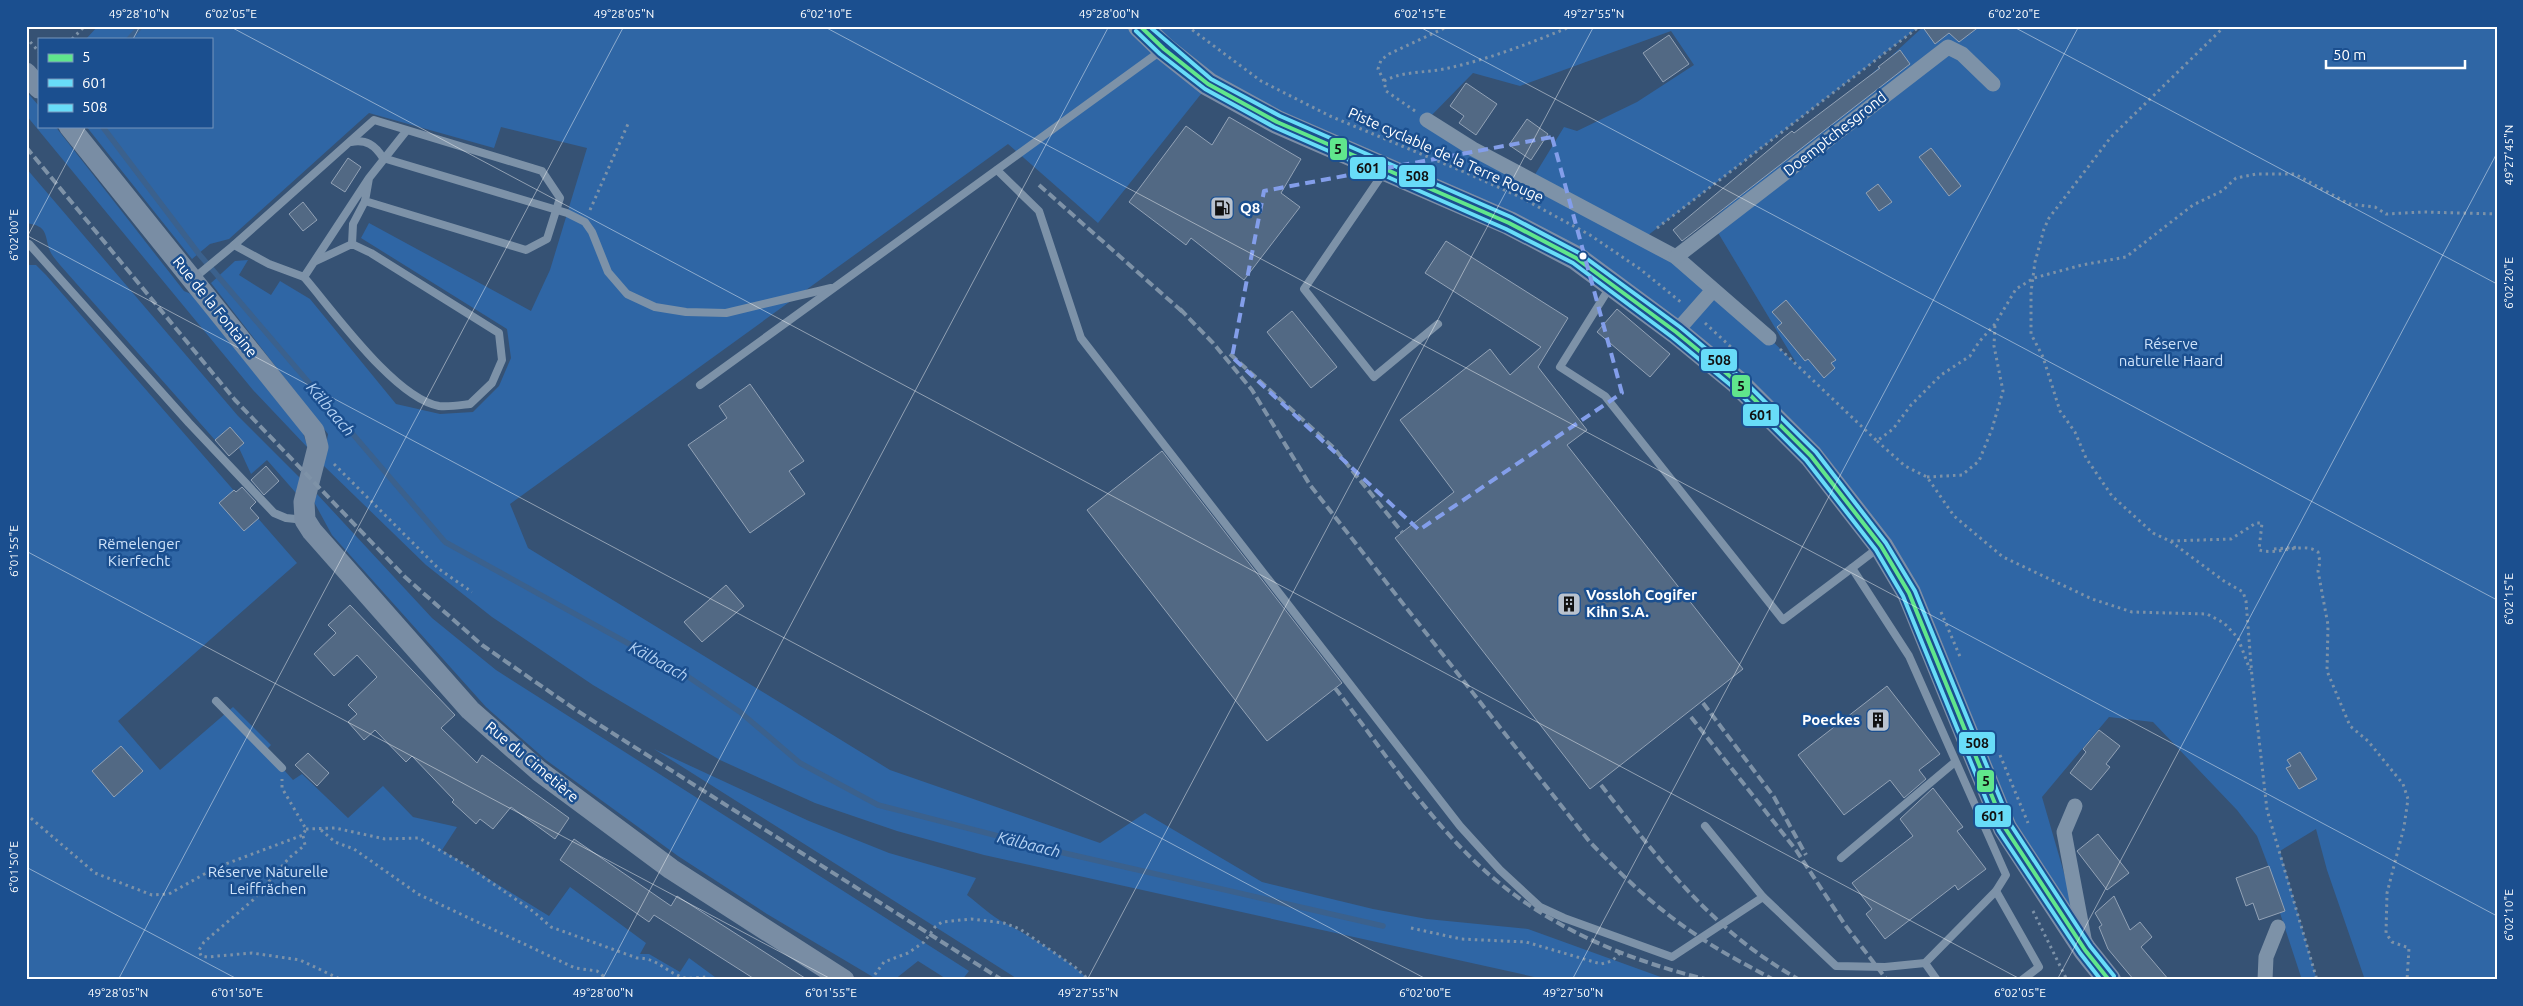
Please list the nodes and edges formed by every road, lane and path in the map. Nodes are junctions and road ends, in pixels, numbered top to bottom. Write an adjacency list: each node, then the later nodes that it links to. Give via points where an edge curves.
1 (85, 26): 9 (path)
2 (1140, 26): 10 (main road)
3 (1187, 26): 41 (path, Piste cyclable de la Terre Rouge, via 1261,81 1330,116 1520,197 1590,234 1640,269)
4 (1449, 26): 13 (path, via 1381,60 1378,69)
5 (1572, 26): 13 (path, via 1489,56 1444,69 1396,75)
6 (1920, 26): 29 (path)
7 (2225, 26): 37 (path, via 2111,137 2049,218)
8 (26, 37): 11 (path)
9 (73, 38)
10 (1164, 49): 22 (lane); 23 (main road, via 1208,84 1277,122)
11 (38, 51)
12 (26, 73): 15 (main road)
13 (1384, 81): 16 (path, via 1386,90)
14 (1993, 84): 33 (street, Doemptchesgrond, via 1962,54 1948,47)
15 (38, 87)
16 (1427, 120): 29 (street, via 1473,149)
17 (628, 124): 28 (path)
18 (71, 128): 35 (main road, Rue de la Fontaine)
19 (406, 130): 20 (lane, via 374,120); 21 (lane); 26 (lane, via 542,171 560,198)
20 (349, 142): 21 (lane, via 369,143 378,149); 32 (lane)
21 (382, 158): 24 (lane); 26 (lane)
22 (997, 170): 39 (lane); 70 (lane, via 1039,211 1081,338 1460,826 1500,870 1540,906)
23 (1386, 170): 38 (main road, via 1509,223 1576,258); 42 (lane, via 1304,289 1374,377)
24 (369, 178): 25 (lane); 34 (lane)
25 (365, 201): 26 (lane, via 526,250 547,239); 31 (lane, via 353,224)
26 (556, 210): 28 (lane)
27 (2497, 214): 37 (path, via 2386,214 2375,207 2349,204 2295,174 2256,174 2236,178 2222,191 2193,205 2126,257)
28 (585, 222): 39 (lane, via 608,272 627,294 655,307 726,313)
29 (1642, 240): 33 (street)
30 (29, 244): 50 (lane, via 274,513 286,518)
31 (352, 244): 34 (lane); 36 (lane, via 499,333 502,360 492,383 470,404 440,406 413,396 388,375)
32 (234, 245): 35 (lane); 36 (lane, via 268,264)
33 (1676, 257): 40 (street)
34 (316, 261): 36 (lane)
35 (197, 276): 48 (main road, Rue de la Fontaine, via 314,431)
36 (304, 277)
37 (2034, 278): 43 (path, via 2016,289); 51 (path, via 2031,334 2043,357 2060,411 2112,496 2153,533)
38 (1611, 284): 44 (main road); 53 (lane, via 1560,367 1605,396 1783,620)
39 (835, 287): 46 (lane)
40 (1712, 290): 41 (street); 45 (street)
41 (1692, 312): 44 (street)
42 (1438, 324)
43 (1995, 324): 47 (path, via 1970,356 1940,375 1893,429); 49 (path, via 1994,346 2003,390 1979,461 1962,475)
44 (1676, 332): 52 (main road, via 1737,382 1811,456)
45 (1769, 338): 47 (path)
46 (700, 385)
47 (1877, 441): 49 (path, via 1904,466)
48 (318, 447): 50 (main road); 54 (path, via 439,569)
49 (1927, 477): 55 (path, via 1954,516 1984,543 2003,557 2050,581 2132,612 2207,614 2224,623 2238,638)
50 (305, 511): 76 (main road, Rue du Cimetière, via 312,531 470,710 538,771 671,869)
51 (2170, 541): 55 (path, via 2243,592); 84 (path, via 2231,539 2256,523 2262,523 2260,550 2287,551 2304,547 2318,552 2318,572 2328,625 2327,671 2350,726 2368,741 2403,784 2408,799 2387,893 2386,933 2392,942 2408,948)
52 (1881, 546): 53 (lane); 71 (main road, via 1909,593 2005,828)
53 (1852, 568): 57 (lane, via 1909,656)
54 (472, 592)
55 (2252, 677): 83 (path, via 2267,810)
56 (216, 701): 58 (lane)
57 (1955, 762): 65 (lane); 66 (lane, via 2006,875)
58 (282, 768): 62 (path, via 282,788)
59 (2075, 806): 71 (street, via 2064,832)
60 (26, 814): 64 (path, via 95,873 152,895 169,894 215,868)
61 (1705, 826): 67 (lane)
62 (306, 829): 63 (path); 64 (path)
63 (320, 829): 74 (path, via 335,842 354,849 418,894 575,968 597,971); 75 (path, via 335,828 385,839 419,838 470,867 551,927 636,958 656,961 687,978 706,977)
64 (303, 835): 73 (path, via 305,845 289,858 254,900 204,942 199,950 201,956 208,957 252,953 300,960)
65 (1841, 858)
66 (1996, 891): 72 (lane); 80 (lane, via 2039,967)
67 (1763, 897): 70 (lane, via 1672,957); 72 (lane, via 1836,966)
68 (2278, 927): 82 (street, via 2266,957)
69 (1411, 928): 70 (path, via 1461,939 1526,942 1601,964 1612,961 1621,953)
70 (1627, 940)
71 (2086, 950): 81 (main road)
72 (1925, 963): 79 (lane)
73 (342, 980)
74 (608, 980)
75 (710, 980)
76 (844, 980)
77 (871, 980): 78 (path, via 884,962 908,953 924,942 935,927 951,920 1004,923 1020,929)
78 (1089, 980)
79 (1937, 980)
80 (2022, 980)
81 (2109, 980)
82 (2265, 980)
83 (2317, 980)
84 (2407, 980)

